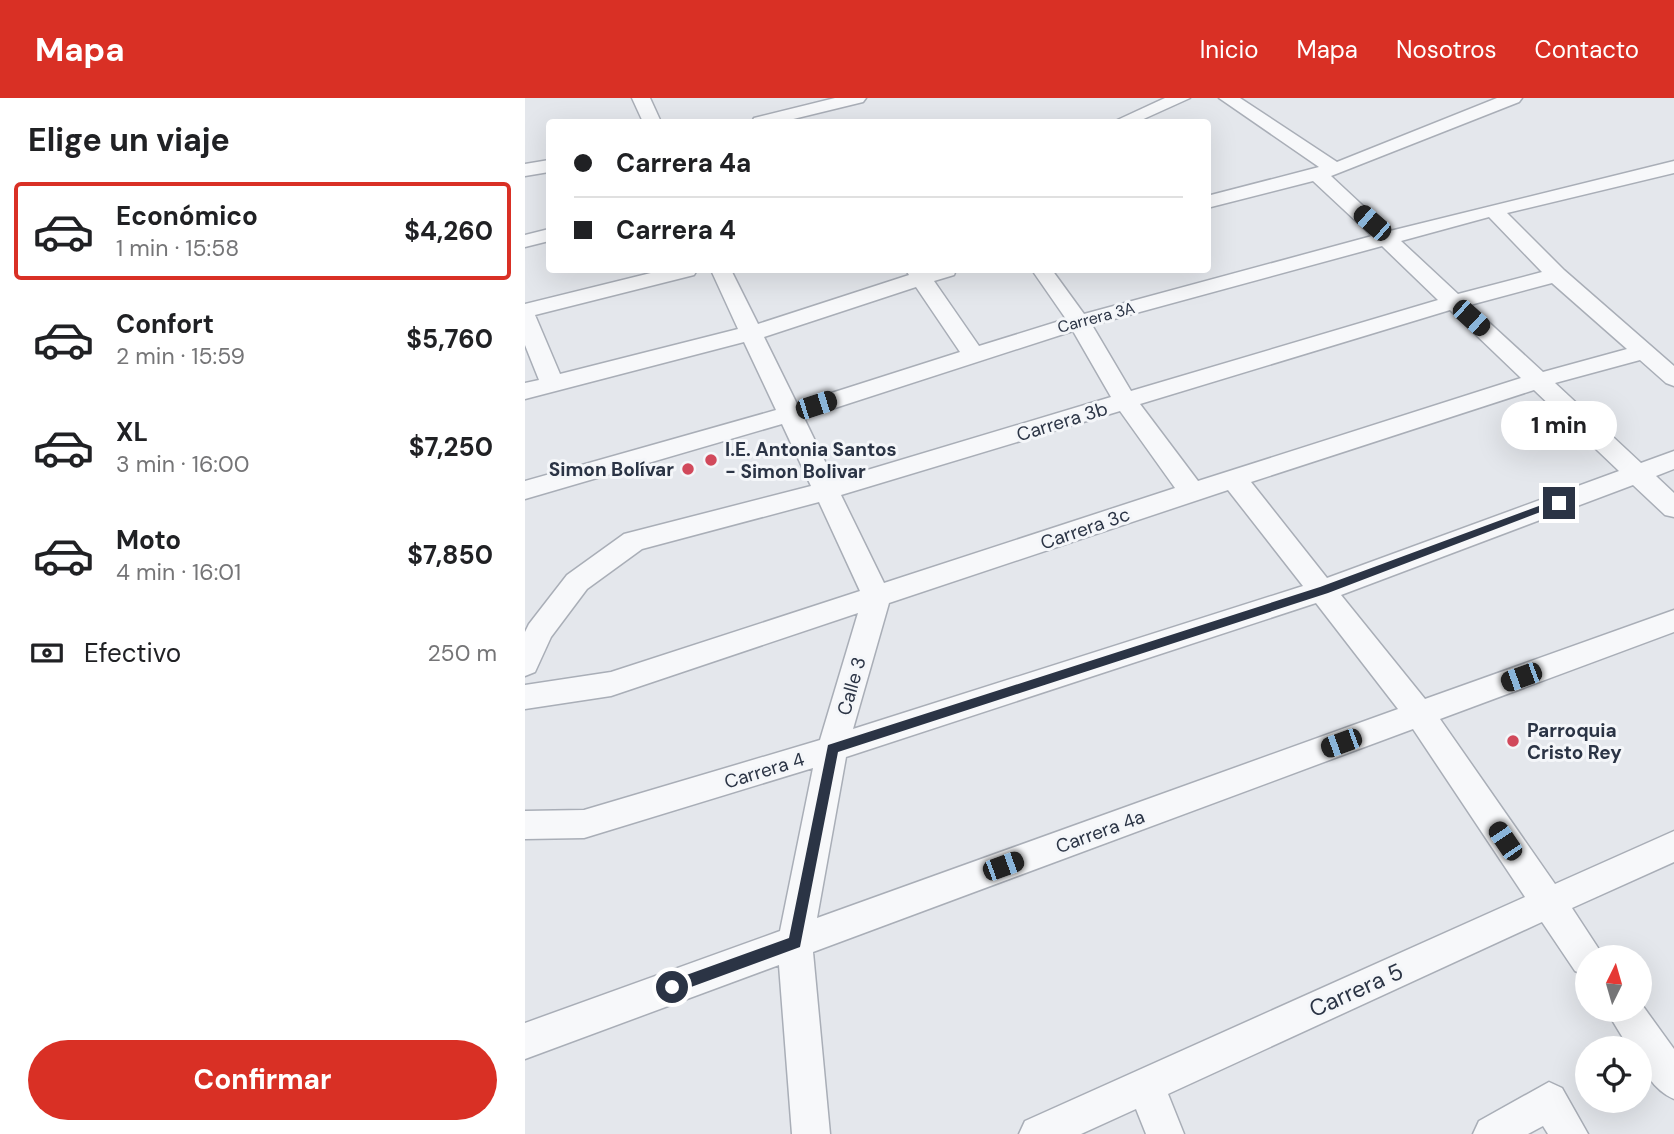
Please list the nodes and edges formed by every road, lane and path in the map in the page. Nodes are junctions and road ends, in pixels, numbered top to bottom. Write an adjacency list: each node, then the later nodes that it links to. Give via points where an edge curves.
1 (641, 98): 7 (street)
2 (857, 98): 6 (street)
3 (1181, 98): 9 (street)
4 (1228, 98): 13 (street)
5 (1513, 98): 13 (street)
6 (814, 117): 8 (street)
7 (651, 119)
8 (793, 119)
9 (1129, 119)
10 (546, 166): 12 (street)
11 (1674, 167): 15 (street, Carrera 3A)
12 (525, 170)
13 (1326, 172): 14 (street); 17 (street)
14 (1211, 201)
15 (1493, 211): 17 (street, Carrera 3A); 23 (street)
16 (546, 236): 18 (street)
17 (1390, 239): 24 (street); 27 (street, Carrera 3A)
18 (525, 241)
19 (674, 273): 25 (street)
20 (722, 273): 28 (street)
21 (1044, 273): 27 (street)
22 (919, 274): 28 (street); 30 (street)
23 (1556, 275): 24 (street, Carrera 3b); 29 (street)
24 (1454, 302): 32 (street); 35 (street, Carrera 3b)
25 (525, 311)
26 (525, 317): 33 (street)
27 (1079, 321): 30 (street, Carrera 3A); 35 (street)
28 (752, 333): 33 (street); 36 (street)
29 (1644, 352): 31 (street); 32 (street, Carrera 3c)
30 (973, 354): 36 (street, Carrera 3A)
31 (1674, 378)
32 (1540, 380): 38 (street); 39 (street, Carrera 3c)
33 (552, 384): 34 (street)
34 (525, 391)
35 (1126, 402): 41 (street, Carrera 3b); 42 (street)
36 (790, 414): 40 (street, Carrera 3A); 41 (street)
37 (1674, 460): 38 (street, Carrera 4)
38 (1637, 473): 43 (street); 44 (street, Carrera 4)
39 (1234, 480): 42 (street, Carrera 3c); 44 (street)
40 (525, 490)
41 (826, 491): 45 (street); 47 (street, Carrera 3b, via 633,541 577,582 539,632)
42 (1192, 492): 45 (street, Carrera 3c)
43 (1674, 508)
44 (1324, 590): 49 (street); 50 (street, Carrera 4)
45 (877, 597): 48 (street, Carrera 3c, via 611,684); 50 (street, Calle 3)
46 (1674, 621): 49 (street, Carrera 4a)
47 (525, 664)
48 (525, 698)
49 (1419, 714): 53 (street); 54 (street, Carrera 4a)
50 (832, 749): 51 (street, Carrera 4, via 584,824); 54 (street, Calle 3)
51 (525, 825)
52 (1674, 846): 53 (street, Carrera 5)
53 (1547, 904): 55 (street); 59 (street, Carrera 5)
54 (795, 943): 57 (street, Carrera 4a); 60 (street, Calle 3)
55 (1577, 945)
56 (1633, 1022): 58 (street)
57 (525, 1041)
58 (1674, 1080)
59 (1146, 1086): 61 (street, Carrera 5); 62 (street)
60 (811, 1134)
61 (1038, 1134)
62 (1165, 1134)
63 (1492, 1134): 64 (street, via 1549,1101)
64 (1569, 1134)

